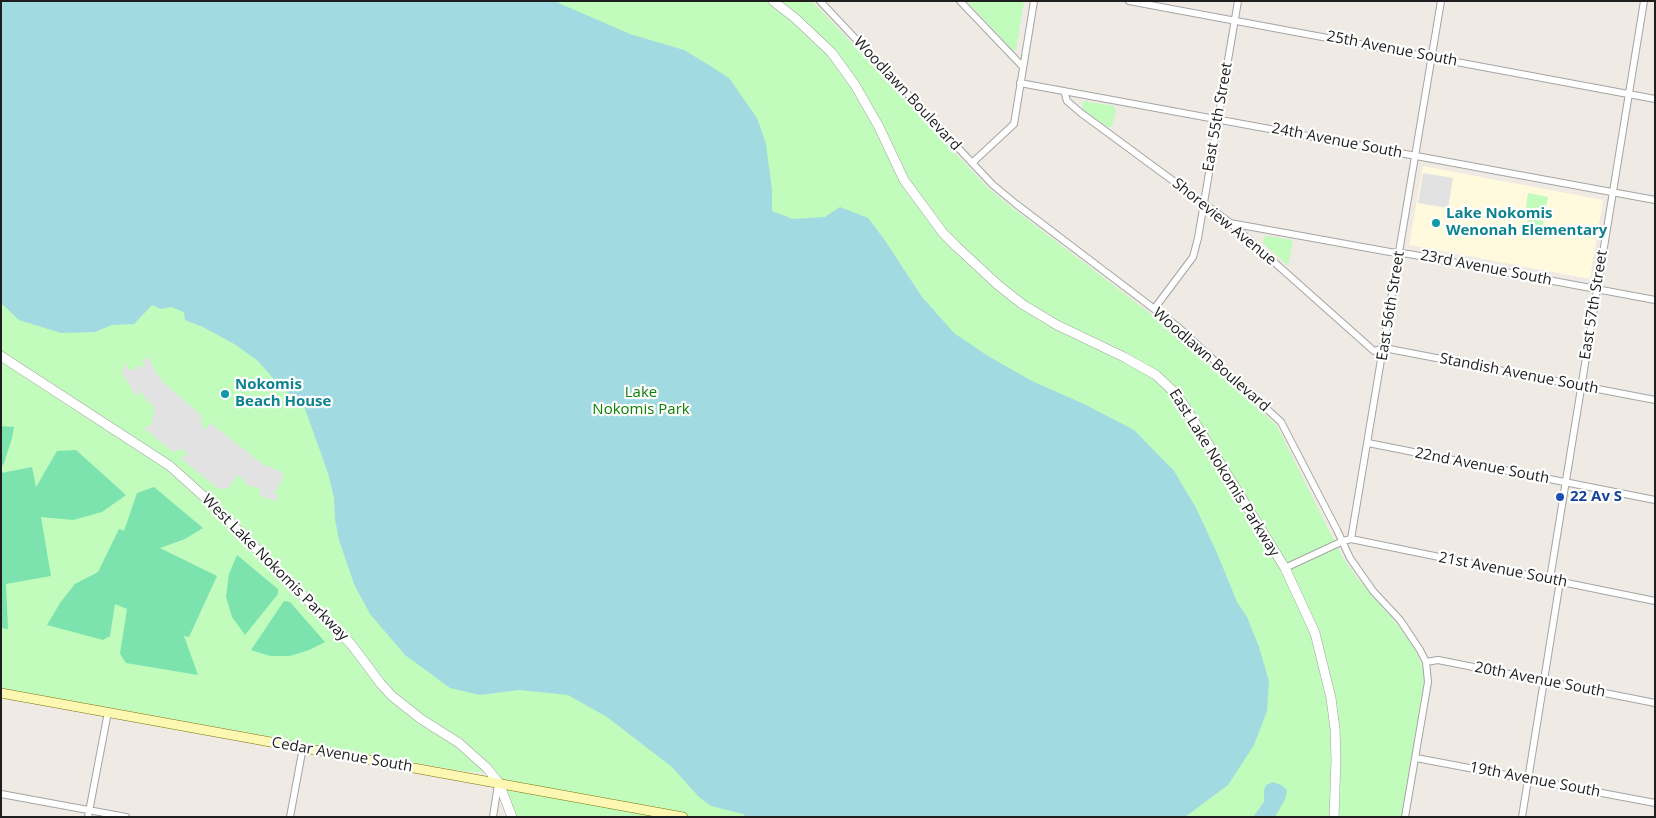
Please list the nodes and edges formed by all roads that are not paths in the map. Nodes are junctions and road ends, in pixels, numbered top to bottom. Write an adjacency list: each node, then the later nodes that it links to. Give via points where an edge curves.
1 (772, 1): 36 (street, East Lake Nokomis Parkway, via 832,53 879,127 904,180 943,233 973,263 1022,304 1057,325 1141,365 1166,383 1186,408)
2 (820, 1): 18 (street, Woodlawn Boulevard)
3 (960, 1): 11 (street)
4 (1034, 1): 11 (street)
5 (1129, 1): 9 (street, 25th Avenue South)
6 (1238, 1): 9 (street, East 55th Street)
7 (1442, 1): 10 (street, East 56th Street)
8 (1644, 1): 14 (street, East 57th Street)
9 (1235, 20): 10 (street, 25th Avenue South); 16 (street, East 55th Street)
10 (1432, 56): 14 (street, 25th Avenue South); 17 (street, East 56th Street)
11 (1023, 67): 12 (street)
12 (1020, 83): 13 (street, 24th Avenue South); 18 (street, via 1014,124)
13 (1064, 91): 16 (street, 24th Avenue South); 21 (street, Shoreview Avenue, via 1067,101 1081,113)
14 (1629, 94): 15 (street, 25th Avenue South); 19 (street, East 57th Street)
15 (1655, 98)
16 (1218, 119): 17 (street, 24th Avenue South); 21 (street, East 55th Street)
17 (1416, 156): 19 (street, 24th Avenue South); 23 (street, East 56th Street)
18 (972, 163): 26 (street, Woodlawn Boulevard, via 1016,204)
19 (1613, 192): 20 (street, 24th Avenue South); 24 (street, East 57th Street)
20 (1655, 200)
21 (1204, 204): 22 (street, Shoreview Avenue); 26 (street, East 55th Street, via 1193,257)
22 (1229, 222): 23 (street, 23rd Avenue South); 27 (street, Shoreview Avenue, via 1371,349)
23 (1400, 253): 24 (street, 23rd Avenue South); 27 (street, East 56th Street)
24 (1597, 289): 25 (street, 23rd Avenue South); 29 (street, East 57th Street)
25 (1655, 300)
26 (1154, 310): 35 (street, Woodlawn Boulevard, via 1178,327 1282,422)
27 (1384, 348): 29 (street, Standish Avenue South); 31 (street, East 56th Street)
28 (1, 356): 48 (street, West Lake Nokomis Parkway, via 174,469 220,510 322,613 392,696 470,751)
29 (1581, 386): 30 (street, Standish Avenue South); 32 (street, East 57th Street)
30 (1655, 400)
31 (1368, 443): 32 (street, 22nd Avenue South); 34 (street, East 56th Street)
32 (1566, 482): 33 (street, 22nd Avenue South); 37 (street, East 57th Street)
33 (1655, 500)
34 (1352, 540): 35 (street); 37 (street, 21st Avenue South)
35 (1343, 541): 36 (street); 40 (street, Woodlawn Boulevard, via 1361,575 1400,620)
36 (1285, 568): 57 (street, East Lake Nokomis Parkway, via 1315,633 1331,698 1336,760)
37 (1550, 579): 38 (street, 21st Avenue South)
38 (1560, 581): 39 (street, 21st Avenue South); 41 (street)
39 (1655, 601)
40 (1426, 662): 41 (street, 20th Avenue South, via 1438,660); 46 (street, Woodlawn Boulevard, via 1428,682)
41 (1544, 680): 43 (street, 20th Avenue South); 47 (street)
42 (1, 693): 44 (main road, Cedar Avenue South)
43 (1655, 702)
44 (108, 712): 45 (main road, Cedar Avenue South); 51 (street)
45 (302, 748): 48 (main road, Cedar Avenue South); 53 (street)
46 (1416, 758): 47 (street, 19th Avenue South); 58 (street, Woodlawn Boulevard)
47 (1528, 779): 50 (street, 19th Avenue South); 59 (street)
48 (499, 783): 54 (street); 55 (street, West Lake Nokomis Parkway); 56 (main road, Cedar Avenue South)
49 (1, 794): 51 (street)
50 (1655, 803)
51 (89, 813): 52 (street)
52 (126, 817)
53 (290, 817)
54 (493, 817)
55 (512, 817)
56 (683, 817)
57 (1334, 817)
58 (1405, 817)
59 (1522, 817)

